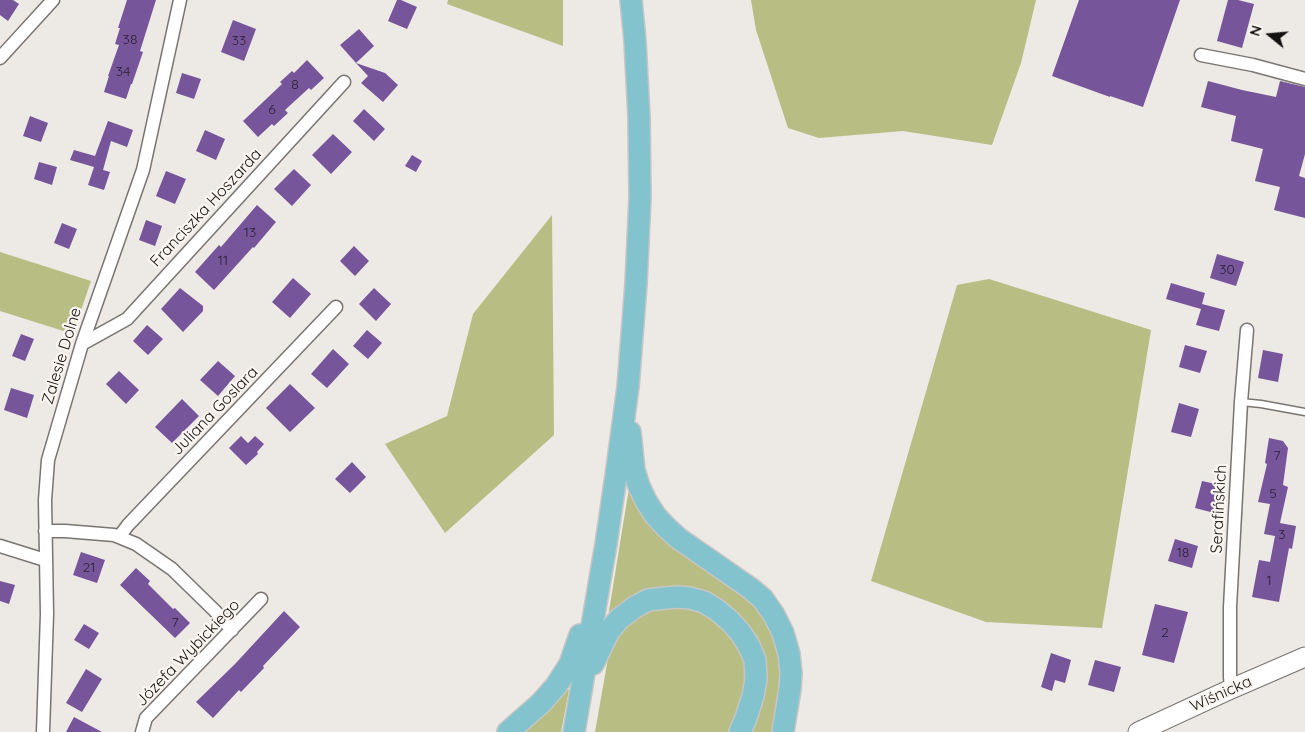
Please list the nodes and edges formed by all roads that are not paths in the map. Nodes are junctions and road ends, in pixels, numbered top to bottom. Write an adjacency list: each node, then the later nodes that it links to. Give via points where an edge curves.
1 (54, 0): 5 (street)
2 (180, 0): 10 (street, Zalesie Dolne, via 144,170)
3 (631, 0): 11 (main road, via 639,117 640,198)
4 (1201, 55): 6 (street)
5 (0, 58)
6 (1305, 79)
7 (344, 82): 10 (street, Franciszka Hoszarda, via 127,319)
8 (336, 307): 15 (street, Juliana Goslara)
9 (1247, 330): 12 (street, Serafińskich)
10 (82, 344): 14 (street, Zalesie Dolne, via 48,460)
11 (628, 387): 18 (main road); 24 (main road, via 634,470 646,501 678,538 763,599 783,634 791,673)
12 (1241, 402): 13 (lane); 22 (street, Serafińskich, via 1230,607)
13 (1305, 412)
14 (45, 531): 15 (street); 17 (street, Zalesie Dolne)
15 (119, 537): 20 (street, via 136,544 172,569)
16 (0, 546): 17 (street)
17 (45, 560): 25 (street, Zalesie Dolne, via 47,614)
18 (598, 588): 23 (main road); 27 (main road, via 570,664 541,703)
19 (262, 599): 20 (street, Józefa Wybickiego)
20 (232, 630): 26 (street, Józefa Wybickiego, via 146,718)
21 (1305, 657): 22 (main road, Wiśnicka)
22 (1231, 689): 29 (main road, Wiśnicka)
23 (575, 726): 28 (main road, via 595,658 609,631 619,619 648,600 678,597 704,602 716,610 730,621 750,646 756,678)
24 (784, 729)
25 (43, 732)
26 (142, 732)
27 (508, 732)
28 (740, 732)
29 (1138, 732)

